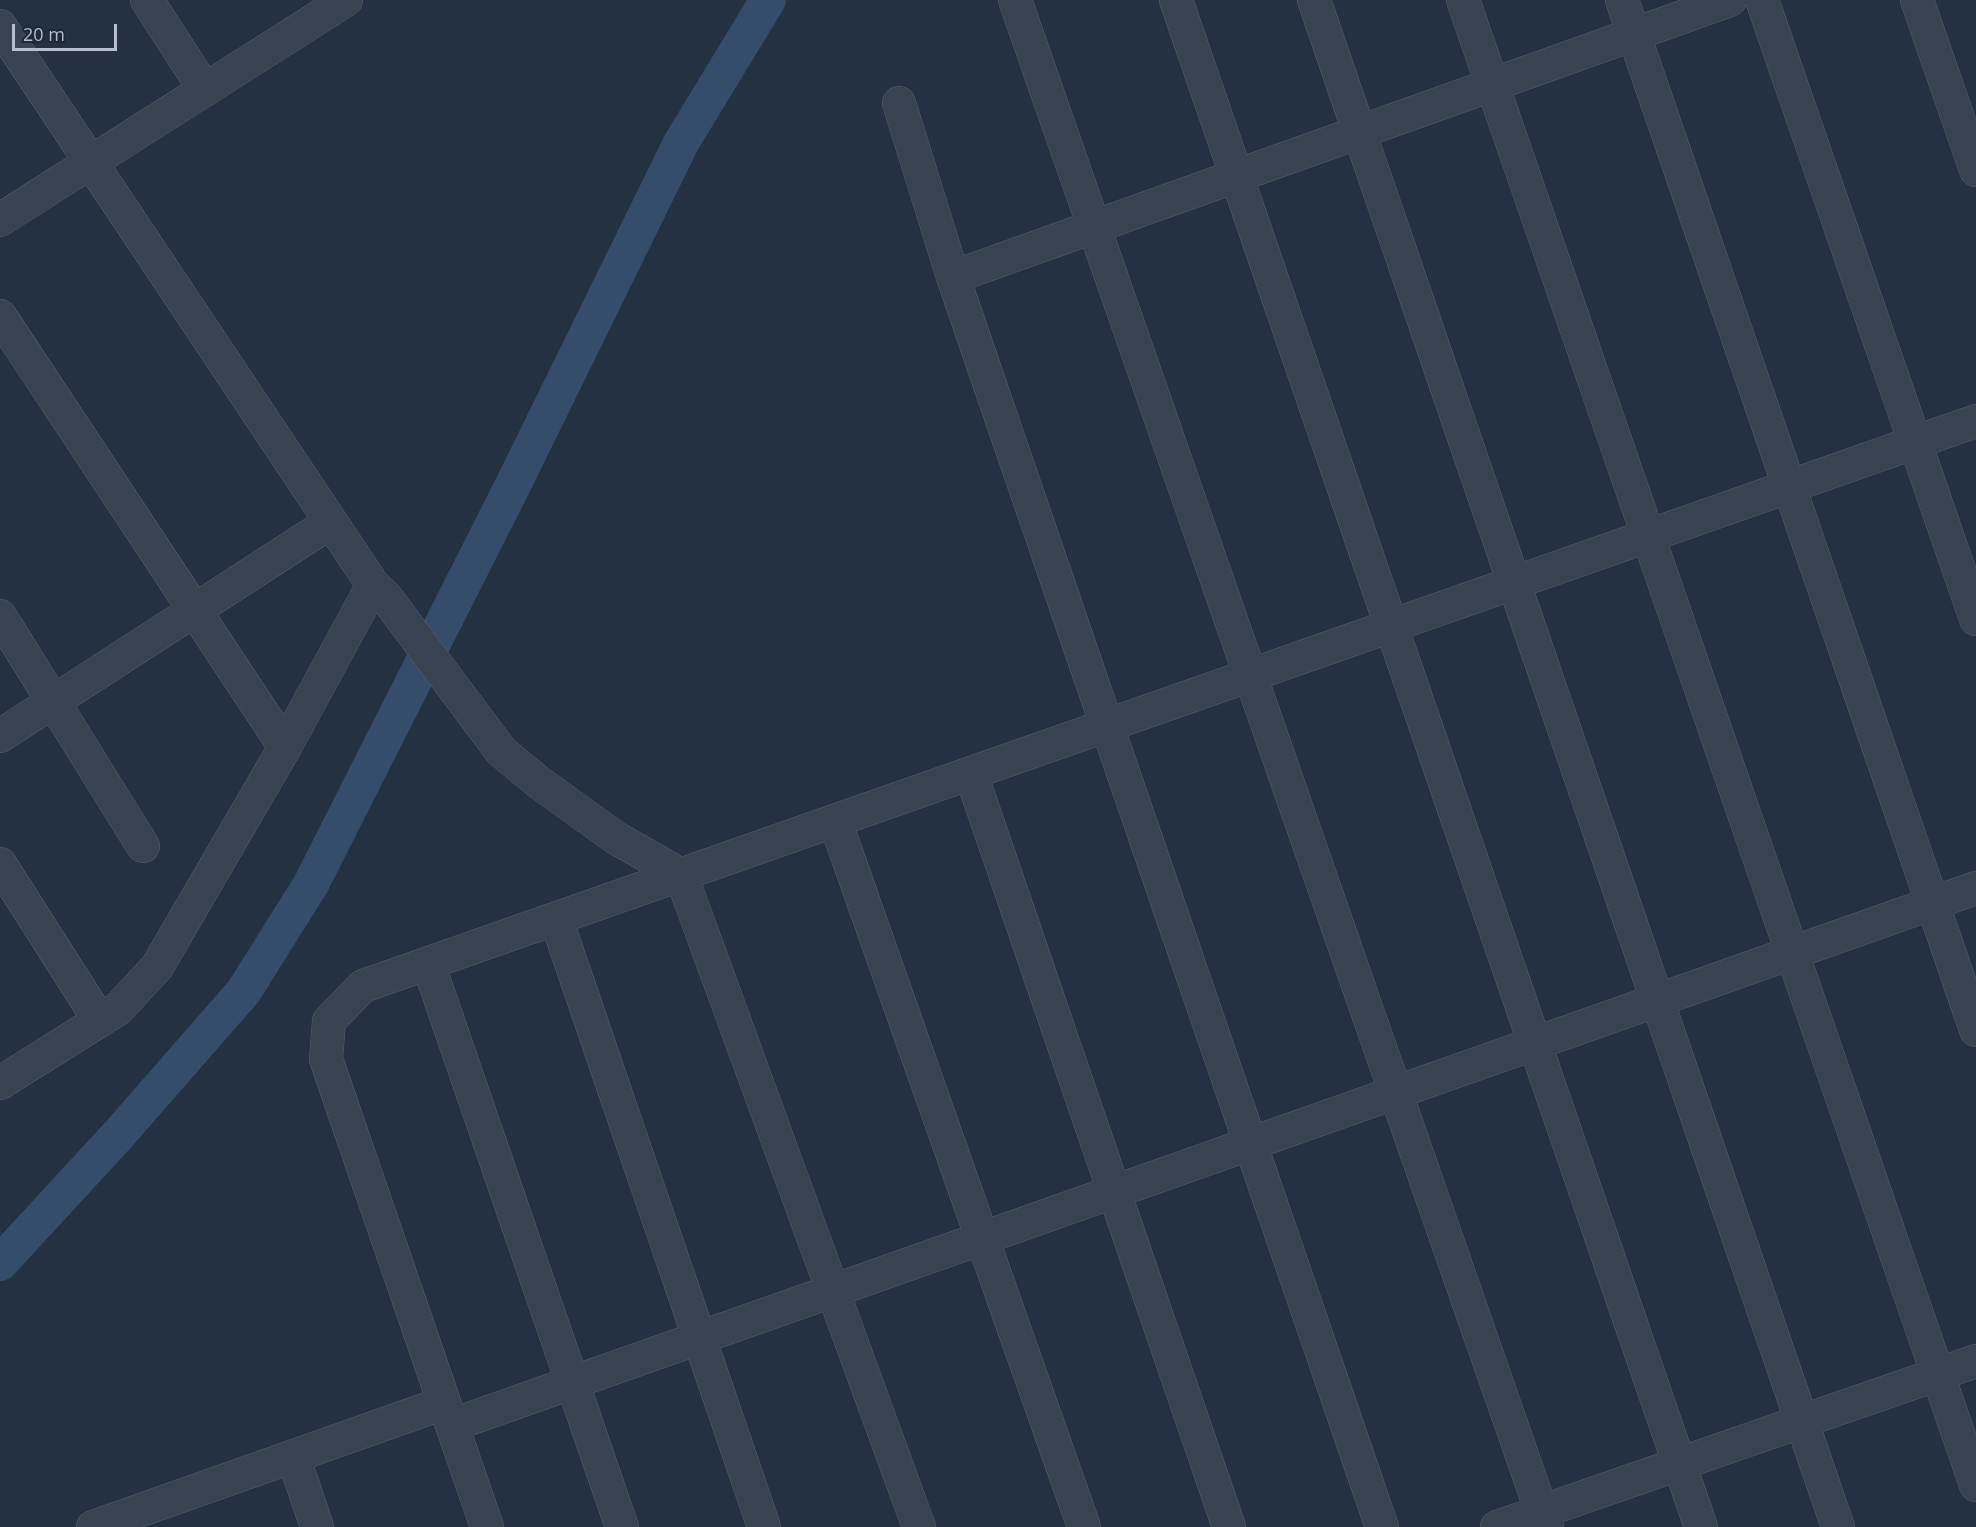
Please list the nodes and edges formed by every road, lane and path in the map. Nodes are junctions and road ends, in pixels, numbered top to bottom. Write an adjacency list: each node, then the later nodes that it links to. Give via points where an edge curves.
1 (147, 0): 14 (street)
2 (1015, 0): 21 (street)
3 (1176, 0): 19 (street)
4 (1314, 0): 16 (street)
5 (1463, 0): 13 (street)
6 (1622, 0): 12 (street)
7 (1730, 0): 12 (street)
8 (1762, 0): 25 (street)
9 (1917, 0): 18 (street)
10 (327, 5): 14 (street)
11 (0, 26): 17 (street)
12 (1634, 34): 13 (street); 26 (street)
13 (1493, 85): 16 (street); 28 (street)
14 (205, 90): 17 (street)
15 (899, 103): 22 (street)
16 (1360, 132): 19 (street); 29 (street)
17 (91, 162): 20 (street); 27 (street)
18 (1976, 170)
19 (1236, 176): 21 (street); 34 (street)
20 (0, 220)
21 (1095, 227): 22 (street); 35 (street)
22 (953, 277): 37 (street)
23 (0, 316): 31 (street)
24 (1976, 421): 25 (street)
25 (1915, 443): 26 (street); 33 (street)
26 (1789, 487): 28 (street); 46 (street)
27 (331, 522): 30 (street); 31 (street)
28 (1648, 536): 29 (street); 48 (street)
29 (1514, 583): 34 (street); 50 (street)
30 (379, 590): 39 (street); 44 (street, via 501,751 616,838)
31 (194, 610): 36 (street); 39 (street)
32 (0, 616): 36 (street)
33 (1976, 619)
34 (1391, 626): 35 (street); 53 (street)
35 (1251, 675): 37 (street); 55 (street)
36 (53, 701): 38 (street); 42 (street)
37 (1107, 726): 40 (street); 56 (street)
38 (0, 736)
39 (285, 747): 51 (street, via 157,967 118,1009)
40 (971, 774): 41 (street); 57 (street)
41 (835, 821): 44 (street); 58 (street)
42 (143, 846)
43 (0, 864): 51 (street)
44 (681, 875): 47 (street); 59 (street)
45 (1976, 888): 46 (street)
46 (1932, 903): 48 (street); 52 (street)
47 (556, 919): 49 (street); 60 (street)
48 (1792, 953): 50 (street); 62 (street)
49 (428, 963): 63 (street); 64 (street, via 363,986 329,1021 326,1059)
50 (1657, 1000): 53 (street); 65 (street)
51 (100, 1021): 54 (street)
52 (1976, 1030)
53 (1535, 1043): 55 (street); 67 (street)
54 (0, 1083)
55 (1396, 1092): 56 (street); 70 (street)
56 (1250, 1144): 57 (street); 79 (street)
57 (1114, 1192): 58 (street); 78 (street)
58 (982, 1238): 59 (street); 77 (street)
59 (832, 1291): 60 (street); 76 (street)
60 (699, 1337): 63 (street); 75 (street)
61 (1976, 1361): 62 (street)
62 (1938, 1374): 65 (street); 68 (street)
63 (573, 1382): 64 (street); 74 (street)
64 (448, 1414): 66 (street); 73 (street)
65 (1801, 1422): 67 (street); 82 (street)
66 (293, 1456): 69 (street); 72 (street)
67 (1679, 1464): 70 (street); 81 (street)
68 (1976, 1485)
69 (158, 1516): 71 (street)
70 (1545, 1519): 80 (street)
71 (93, 1527)
72 (317, 1527)
73 (487, 1527)
74 (622, 1527)
75 (764, 1527)
76 (919, 1527)
77 (1084, 1527)
78 (1229, 1527)
79 (1382, 1527)
80 (1497, 1527)
81 (1701, 1527)
82 (1838, 1527)

